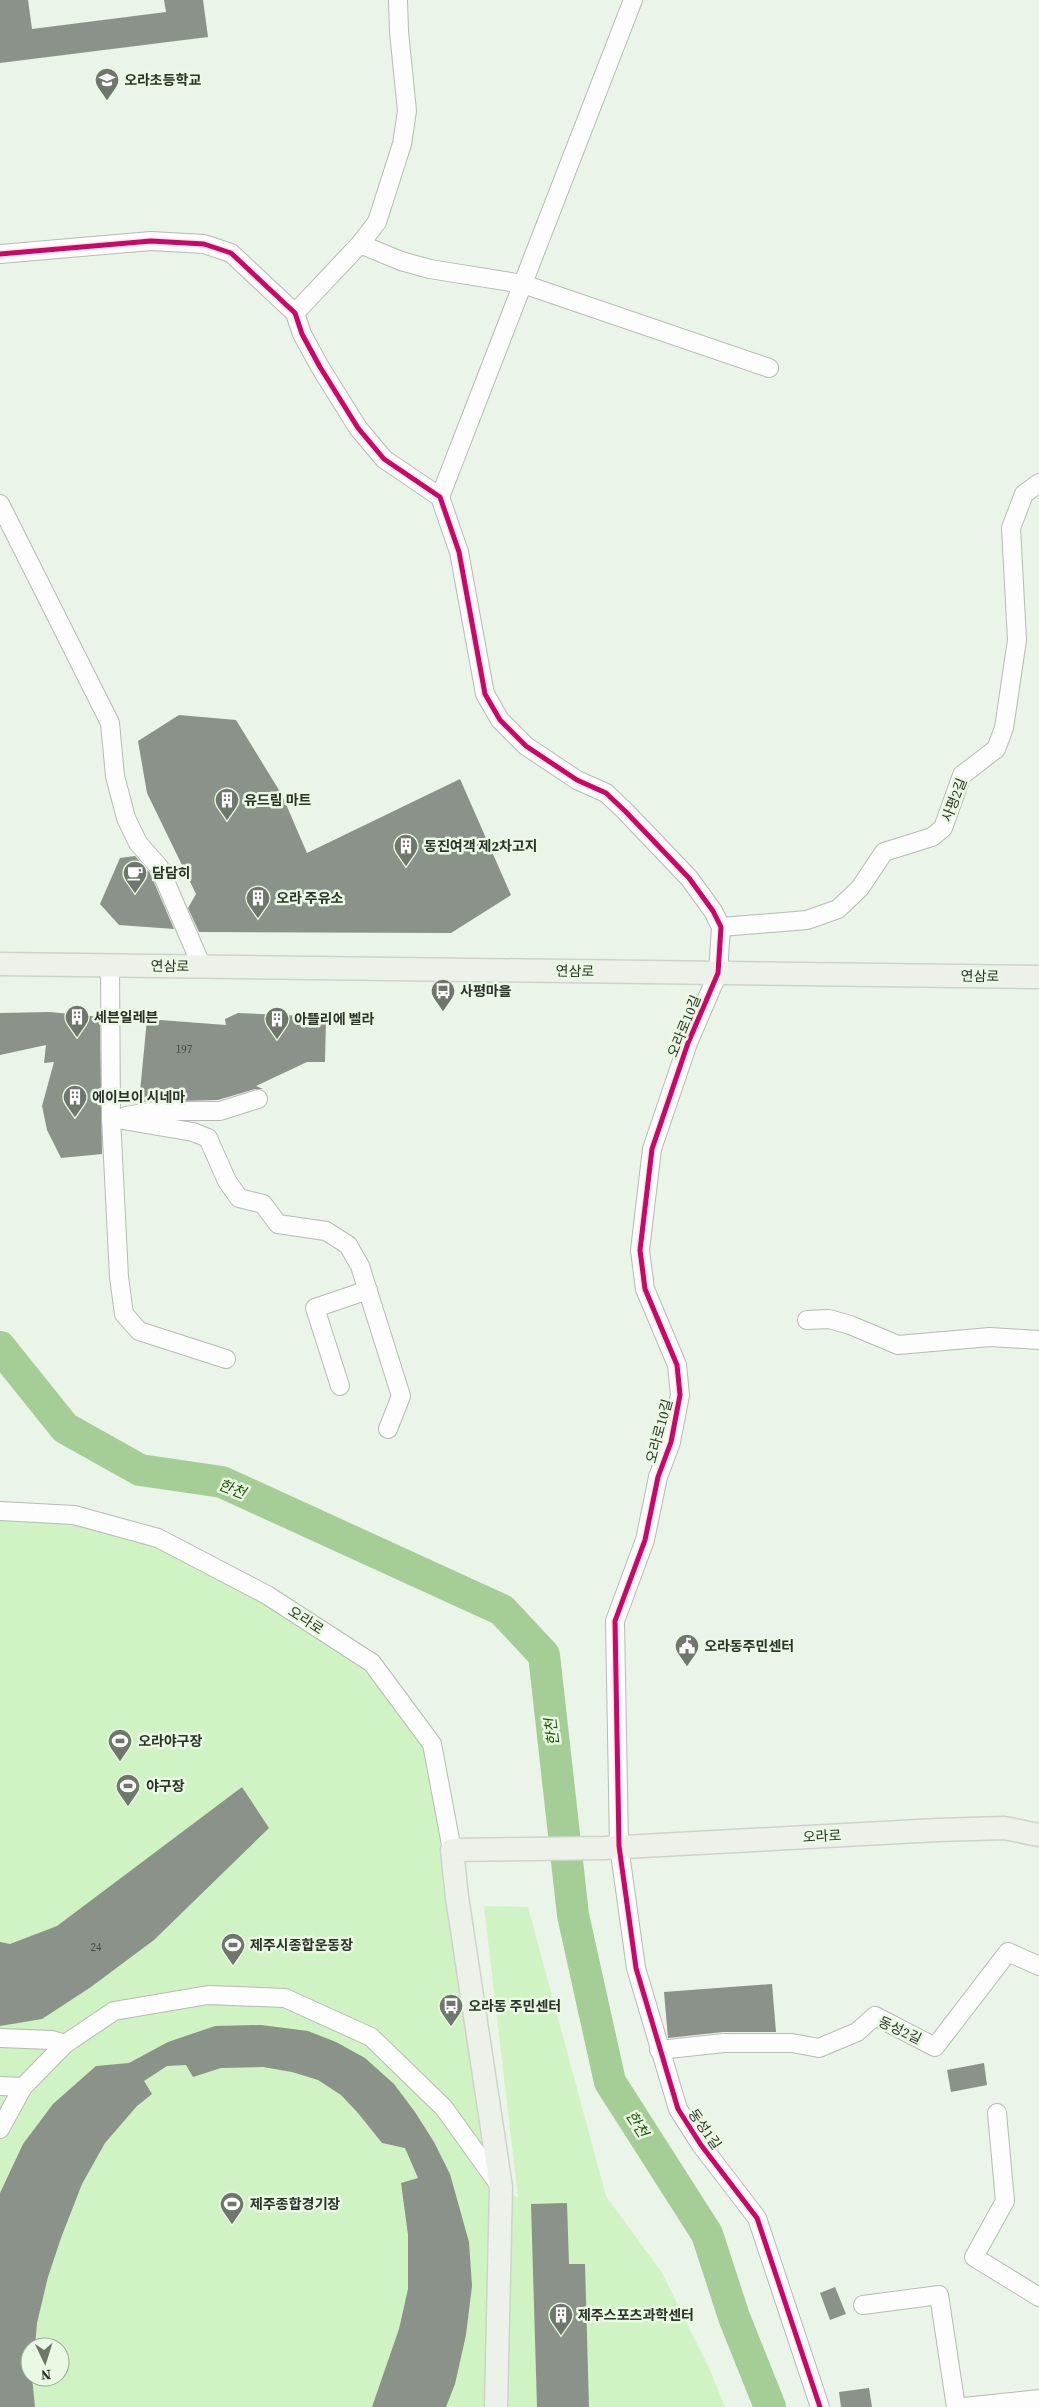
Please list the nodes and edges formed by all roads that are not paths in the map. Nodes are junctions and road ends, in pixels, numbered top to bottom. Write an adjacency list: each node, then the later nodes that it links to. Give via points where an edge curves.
1 (398, 0): 3 (street, via 406,111 402,144 377,222)
2 (633, 0): 5 (street)
3 (360, 244): 5 (street, via 400,261 430,269); 6 (street)
4 (0, 254): 6 (street, via 151,241 204,244 231,253)
5 (523, 284): 7 (street); 9 (street)
6 (294, 313): 9 (street, via 320,367 358,428 384,459)
7 (769, 368)
8 (1039, 483): 11 (street, 사평2길, via 1024,494 1011,528 1017,640 1004,728 996,749 962,774 943,828 932,837 884,852 860,888 838,909 807,920)
9 (440, 497): 11 (street, via 459,552 485,694 500,720 526,746 577,780 606,794 625,811 689,878 713,911)
10 (0, 504): 14 (street, via 110,723 115,776 126,818 138,844 159,867)
11 (720, 927): 15 (street)
12 (0, 964): 13 (main road, 연삼로)
13 (110, 965): 14 (main road, 연삼로); 18 (street)
14 (202, 967): 15 (main road, 연삼로)
15 (718, 973): 16 (main road, 연삼로); 27 (street, 오라로10길, via 688,1043 655,1140 640,1250 645,1289 677,1365 680,1395 645,1540 614,1621)
16 (1039, 977)
17 (258, 1099): 18 (street, via 220,1111 156,1111)
18 (111, 1118): 19 (street, via 193,1132 208,1138 227,1181 239,1198 263,1204 278,1224 326,1231 348,1245); 22 (street, via 119,1277 124,1314 139,1331)
19 (368, 1290): 23 (street, via 315,1308); 24 (street, via 401,1396)
20 (807, 1320): 21 (street, via 829,1319 898,1345 990,1337)
21 (1039, 1340)
22 (226, 1359)
23 (340, 1386)
24 (388, 1429)
25 (0, 1510): 28 (street, 오라로, via 74,1515 158,1538 266,1595 372,1663 432,1744)
26 (1039, 1835): 27 (main road, 오라로, via 1004,1828)
27 (612, 1847): 28 (main road, 오라로); 32 (street, 동성1길, via 636,1968)
28 (452, 1850): 37 (main road)
29 (1039, 1966): 32 (street, 동성2길, via 1008,1952 935,2047 876,2016 857,2032 819,2048 792,2043 724,2043)
30 (0, 2038): 31 (street, via 52,2040)
31 (65, 2044): 34 (street); 37 (street, via 114,2011 208,1995 284,1998 371,2036 444,2108)
32 (659, 2050): 43 (street, 동성1길, via 678,2109 701,2145 757,2218)
33 (0, 2086): 34 (street)
34 (23, 2087): 36 (street)
35 (997, 2113): 38 (street, via 1005,2201 974,2257)
36 (0, 2129)
37 (501, 2187): 42 (main road)
38 (1039, 2297)
39 (863, 2305): 44 (street, via 938,2295)
40 (1039, 2400): 41 (street)
41 (1011, 2404): 45 (street)
42 (496, 2407)
43 (820, 2407)
44 (956, 2407)
45 (964, 2407)

